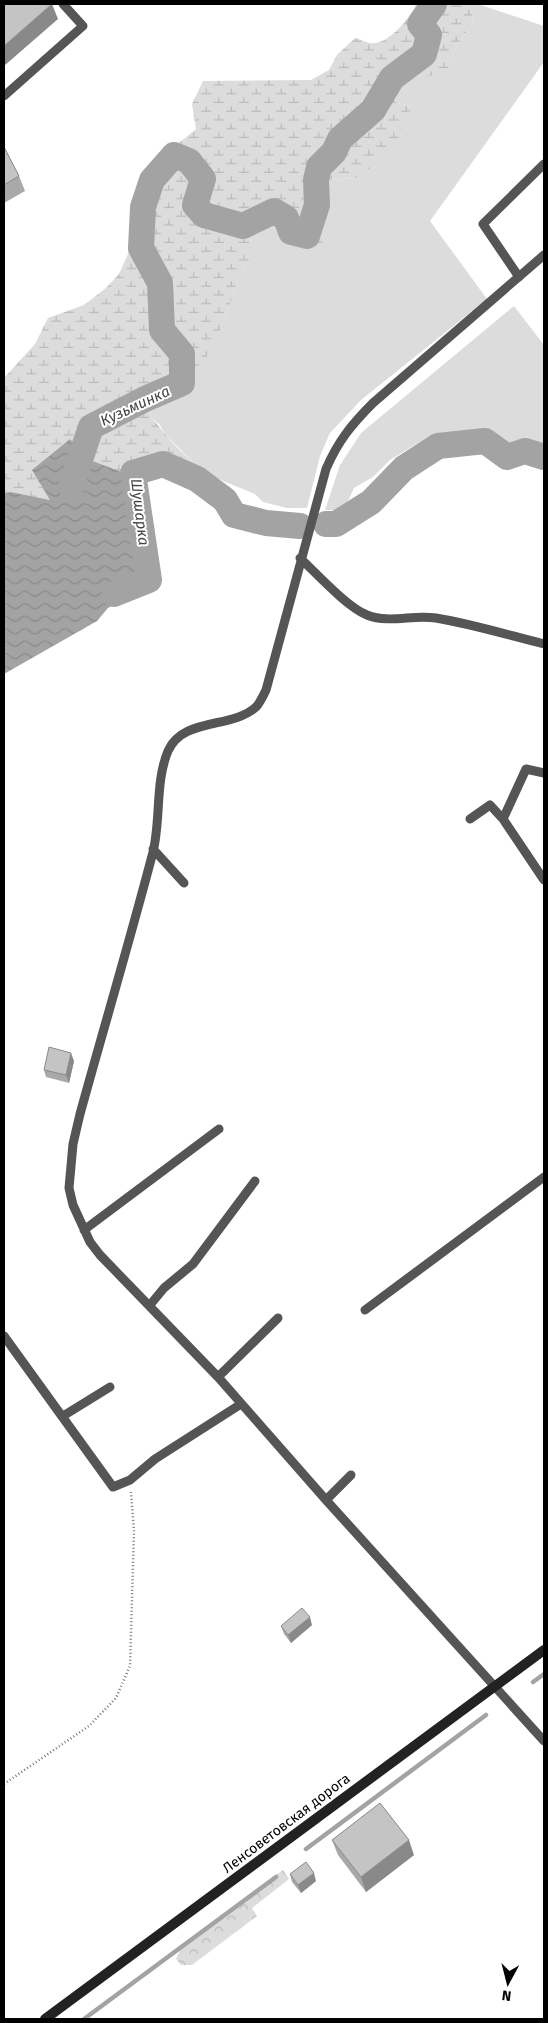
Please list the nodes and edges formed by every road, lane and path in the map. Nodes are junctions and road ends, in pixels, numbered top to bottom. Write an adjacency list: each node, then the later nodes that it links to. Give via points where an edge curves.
1 (63, 4): 2 (lane, via 83,26)
2 (4, 96)
3 (544, 164): 5 (lane, via 483,224)
4 (544, 255): 5 (lane)
5 (519, 277): 6 (lane, via 373,403 352,425 335,448 326,469)
6 (300, 558): 7 (lane, via 365,615 392,620 434,618); 11 (lane, via 266,690 258,705 234,720 193,729 176,738 169,751 163,768)
7 (544, 644)
8 (544, 773): 10 (lane, via 526,770)
9 (470, 819): 10 (lane, via 490,805)
10 (502, 819): 12 (lane)
11 (154, 849): 13 (lane); 17 (lane, via 73,1144 69,1188)
12 (544, 880)
13 (184, 883)
14 (219, 1129): 17 (lane)
15 (544, 1177): 19 (lane)
16 (255, 1181): 18 (lane, via 192,1264)
17 (84, 1230): 18 (lane, via 100,1255)
18 (150, 1305): 22 (lane)
19 (365, 1310)
20 (278, 1318): 22 (lane)
21 (4, 1336): 25 (lane)
22 (218, 1377): 24 (lane)
23 (110, 1386): 25 (lane)
24 (241, 1404): 27 (lane, via 154,1459); 28 (lane)
25 (63, 1416): 27 (lane, via 113,1487)
26 (351, 1475): 28 (lane)
27 (130, 1480): 32 (path, via 134,1531 130,1666 116,1698 89,1726)
28 (326, 1500): 30 (lane)
29 (544, 1650): 30 (street, Ленсоветовская дорога)
30 (495, 1685): 31 (lane); 33 (street, Ленсоветовская дорога)
31 (544, 1741)
32 (4, 1784)
33 (45, 2019)

